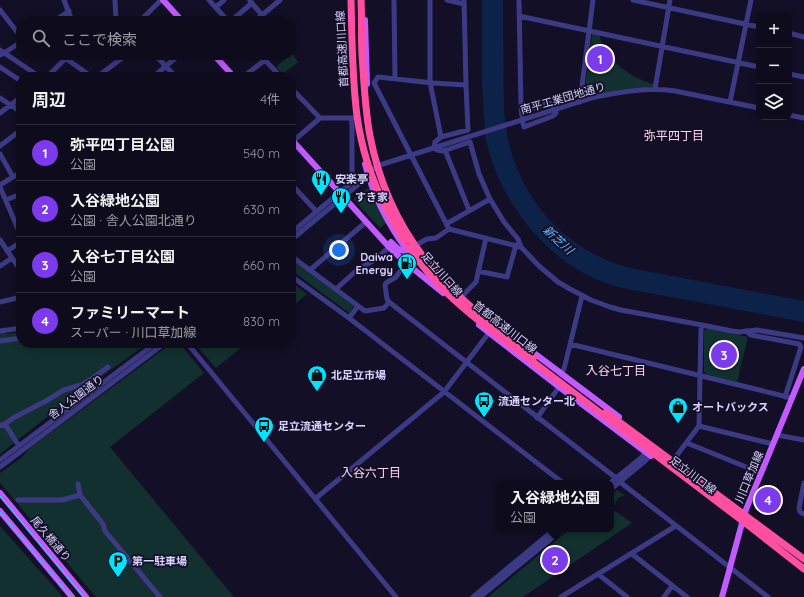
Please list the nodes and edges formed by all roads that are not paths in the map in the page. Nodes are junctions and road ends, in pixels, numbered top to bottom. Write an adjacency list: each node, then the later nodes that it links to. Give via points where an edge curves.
1 (64, 0): 22 (street)
2 (115, 0): 26 (street)
3 (162, 0): 27 (street); 28 (main road)
4 (209, 0): 19 (street)
5 (224, 0): 19 (street)
6 (280, 0): 23 (street)
7 (349, 0): 80 (main road, 足立川口線); 191 (highway, 首都高速川口線, bridge, via 360,133 378,192 411,251 444,290 483,324 744,522)
8 (363, 0): 92 (main road, 足立川口線, via 370,114); 189 (highway, 首都高速川口線, bridge, via 362,53 365,98 375,158 393,208 430,266 486,320)
9 (394, 0): 64 (street)
10 (430, 0): 65 (street)
11 (446, 0): 18 (street)
12 (519, 0): 31 (street)
13 (593, 0): 35 (street)
14 (633, 0): 20 (street)
15 (670, 0): 20 (street)
16 (751, 0): 32 (street)
17 (251, 1): 23 (street); 30 (street)
18 (464, 2): 66 (street)
19 (216, 7): 29 (street)
20 (669, 8): 32 (street); 39 (street)
21 (0, 10): 34 (street)
22 (69, 11): 24 (street); 25 (street)
23 (262, 15)
24 (62, 16)
25 (70, 16)
26 (116, 16)
27 (145, 16)
28 (177, 16)
29 (225, 16)
30 (235, 16)
31 (519, 16): 35 (street); 76 (street, via 522,114 550,103)
32 (746, 24): 33 (street); 48 (street)
33 (756, 26)
34 (16, 31)
35 (589, 31): 39 (street); 71 (street)
36 (792, 34): 37 (street)
37 (804, 37)
38 (16, 44): 40 (street)
39 (662, 46): 48 (street); 67 (street)
40 (1, 52): 52 (street)
41 (62, 60): 53 (street)
42 (70, 60): 54 (street)
43 (117, 60): 55 (street)
44 (160, 60): 50 (street)
45 (173, 60): 50 (street)
46 (219, 60): 58 (main road)
47 (265, 60): 59 (street); 60 (street)
48 (738, 63): 51 (street); 72 (street)
49 (0, 66): 62 (street)
50 (166, 66): 56 (street); 57 (street)
51 (756, 66)
52 (32, 72)
53 (51, 72)
54 (86, 72)
55 (103, 72)
56 (159, 72)
57 (171, 72)
58 (229, 72)
59 (249, 72)
60 (276, 72)
61 (792, 75): 63 (street)
62 (16, 77)
63 (804, 77)
64 (395, 78): 65 (street); 91 (street, via 378,78 374,83)
65 (430, 82): 66 (street); 84 (street)
66 (466, 85): 84 (street, via 468,130)
67 (655, 89): 71 (street, 南平工業団地通り, via 615,93); 72 (street, 南平工業団地通り)
68 (296, 93): 79 (street)
69 (0, 98): 73 (street)
70 (16, 101): 73 (street)
71 (580, 102): 76 (street, 南平工業団地通り)
72 (730, 102): 74 (street, 南平工業団地通り)
73 (10, 105): 75 (street); 77 (street)
74 (756, 107)
75 (16, 109)
76 (555, 109): 82 (street, via 556,113 553,116); 88 (street, 南平工業団地通り)
77 (0, 113)
78 (792, 116): 81 (street)
79 (320, 118): 80 (street); 85 (street)
80 (352, 118): 93 (main road, 足立川口線); 95 (street, via 352,173)
81 (804, 118)
82 (524, 125)
83 (16, 134): 87 (street)
84 (441, 137): 88 (street, via 435,142)
85 (296, 138)
86 (296, 145): 98 (main road)
87 (0, 146)
88 (434, 147): 89 (street, via 437,150); 91 (street)
89 (446, 150): 100 (street, via 470,142 479,174); 102 (street)
90 (0, 154): 94 (street)
91 (410, 155): 92 (street); 106 (street)
92 (380, 165): 93 (street); 111 (main road, 足立川口線, via 395,206)
93 (367, 173): 95 (street); 98 (street, via 360,183); 115 (main road, 足立川口線, via 383,210)
94 (14, 176): 96 (street)
95 (357, 178): 98 (street)
96 (0, 186): 101 (street)
97 (296, 189): 103 (street)
98 (342, 195): 103 (street); 104 (main road); 108 (street); 115 (main road, via 398,249)
99 (16, 196): 101 (street)
100 (490, 199): 102 (street); 113 (street, via 518,239)
101 (6, 200): 105 (street)
102 (469, 210): 106 (street)
103 (317, 212): 107 (street)
104 (366, 222): 114 (main road); 122 (street)
105 (16, 224)
106 (448, 226): 109 (street); 111 (street, via 436,238)
107 (296, 229)
108 (296, 236)
109 (486, 238): 113 (street); 123 (street)
110 (0, 240): 116 (street)
111 (418, 244): 115 (main road); 127 (main road, 足立川口線, via 447,280)
112 (16, 245): 116 (street)
113 (518, 246): 123 (street, via 507,277); 128 (street, via 548,274)
114 (389, 247): 119 (main road); 125 (street)
115 (407, 250): 126 (main road, 足立川口線)
116 (7, 251): 117 (street)
117 (12, 258): 120 (street); 121 (street)
118 (296, 260): 122 (street)
119 (406, 263): 126 (main road); 131 (street, via 396,277 385,285)
120 (16, 264)
121 (0, 266)
122 (310, 270): 125 (street)
123 (478, 271): 127 (street, via 476,282)
124 (296, 280): 133 (street)
125 (336, 289): 132 (street)
126 (444, 294): 139 (main road, 足立川口線)
127 (463, 295): 134 (main road, 足立川口線)
128 (582, 296): 135 (street, via 610,307); 143 (street)
129 (16, 298): 130 (street)
130 (0, 302)
131 (389, 302): 132 (street, via 384,308 365,311); 147 (street)
132 (358, 306): 133 (street)
133 (349, 318): 153 (street)
134 (496, 324): 139 (street); 149 (main road, 足立川口線)
135 (702, 324): 138 (street, via 732,331); 151 (street)
136 (16, 328): 137 (street)
137 (0, 330)
138 (746, 331): 140 (street, via 756,330); 154 (street, via 751,335 801,346)
139 (489, 333): 147 (street); 152 (main road, 足立川口線)
140 (804, 338)
141 (16, 339): 142 (street)
142 (0, 341)
143 (570, 344): 149 (street); 151 (street)
144 (149, 348): 167 (street, 舎人公園通り)
145 (158, 348): 168 (street, 舎人公園通り)
146 (190, 348): 178 (street)
147 (467, 363): 153 (street); 156 (street)
148 (804, 368): 155 (main road, 川口草加線)
149 (561, 373): 163 (main road, 足立川口線)
150 (109, 374): 157 (street, via 106,368 90,380 64,390)
151 (701, 376): 154 (street); 158 (street)
152 (559, 388): 156 (street); 165 (main road, 足立川口線)
153 (444, 392): 170 (street); 178 (street)
154 (785, 397): 155 (street)
155 (792, 398): 159 (main road, 川口草加線)
156 (538, 418): 171 (street)
157 (3, 425): 161 (street)
158 (699, 426): 162 (street); 164 (street)
159 (777, 435): 160 (street); 164 (main road, 川口草加線)
160 (804, 440)
161 (18, 443)
162 (687, 443): 166 (street); 169 (street)
163 (655, 444): 165 (street, via 650,447); 166 (main road, 足立川口線)
164 (773, 444): 169 (main road, 川口草加線)
165 (648, 454): 171 (street); 183 (main road, 足立川口線)
166 (674, 459): 181 (main road, 足立川口線)
167 (0, 460)
168 (0, 467)
169 (761, 474): 181 (main road, 川口草加線)
170 (559, 480)
171 (618, 480): 172 (street); 175 (street); 184 (street)
172 (614, 482)
173 (804, 483): 182 (street, via 799,508)
174 (78, 484): 177 (street)
175 (614, 485)
176 (0, 494): 195 (main road, 尾久橋通り)
177 (80, 495): 179 (street, via 62,500); 196 (street, via 103,524 105,531)
178 (315, 499): 197 (street)
179 (18, 500)
180 (0, 511): 194 (main road, 尾久橋通り)
181 (745, 512): 183 (main road, 川口草加線); 188 (main road, 足立川口線)
182 (804, 514)
183 (742, 524): 190 (main road, 川口草加線); 191 (main road, 足立川口線)
184 (675, 525): 187 (street); 190 (street)
185 (551, 532): 198 (street)
186 (559, 532): 199 (street)
187 (632, 554): 192 (street); 193 (street)
188 (804, 556)
189 (804, 559)
190 (730, 567): 204 (main road, 川口草加線); 205 (street)
191 (804, 571)
192 (598, 574): 200 (street); 201 (street)
193 (672, 586): 202 (street); 203 (street)
194 (72, 597)
195 (86, 597)
196 (160, 597)
197 (396, 597)
198 (473, 597)
199 (480, 597)
200 (561, 597)
201 (627, 597)
202 (664, 597)
203 (687, 597)
204 (722, 597)
205 (768, 597)

